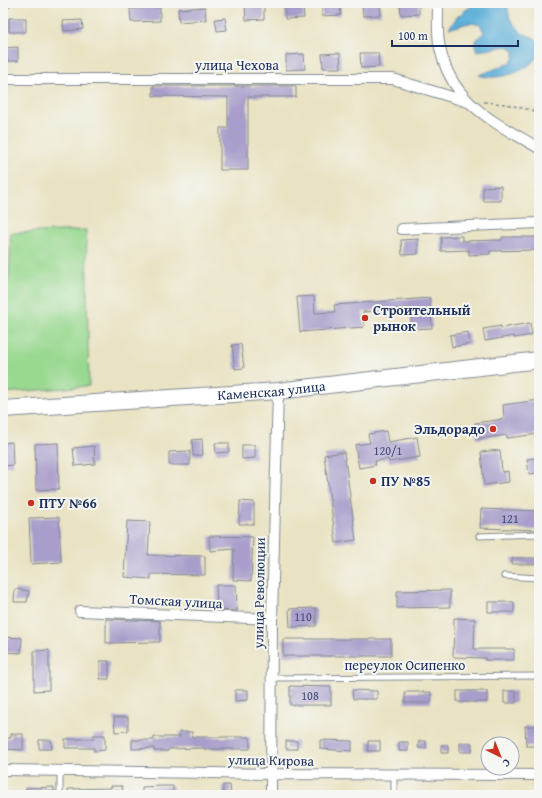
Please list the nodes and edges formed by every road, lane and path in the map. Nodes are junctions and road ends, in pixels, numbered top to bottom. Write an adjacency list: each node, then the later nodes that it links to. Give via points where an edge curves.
1 (438, 3): 3 (street, via 438,42 443,60 452,82)
2 (3, 79): 3 (street, улица Чехова, via 393,79)
3 (468, 102): 4 (path, via 505,104); 5 (street, via 486,117)
4 (539, 112)
5 (539, 148)
6 (539, 223): 7 (street)
7 (402, 229)
8 (539, 360): 9 (main road, Каменская улица)
9 (278, 391): 10 (main road, Каменская улица); 16 (street, улица Революции)
10 (3, 409)
11 (539, 534): 12 (lane)
12 (479, 536)
13 (504, 576): 14 (lane)
14 (539, 578)
15 (80, 611): 16 (street, Томская улица)
16 (272, 619): 18 (street, улица Революции)
17 (539, 676): 18 (lane, переулок Осипенко)
18 (272, 678): 21 (street, улица Революции)
19 (3, 770): 20 (street, улица Кирова)
20 (60, 771): 21 (street, улица Кирова); 24 (lane)
21 (272, 774): 22 (street, улица Кирова); 25 (street, улица Революции)
22 (394, 775): 23 (street, улица Кирова); 26 (lane)
23 (539, 775)
24 (60, 795)
25 (271, 795)
26 (394, 795)

